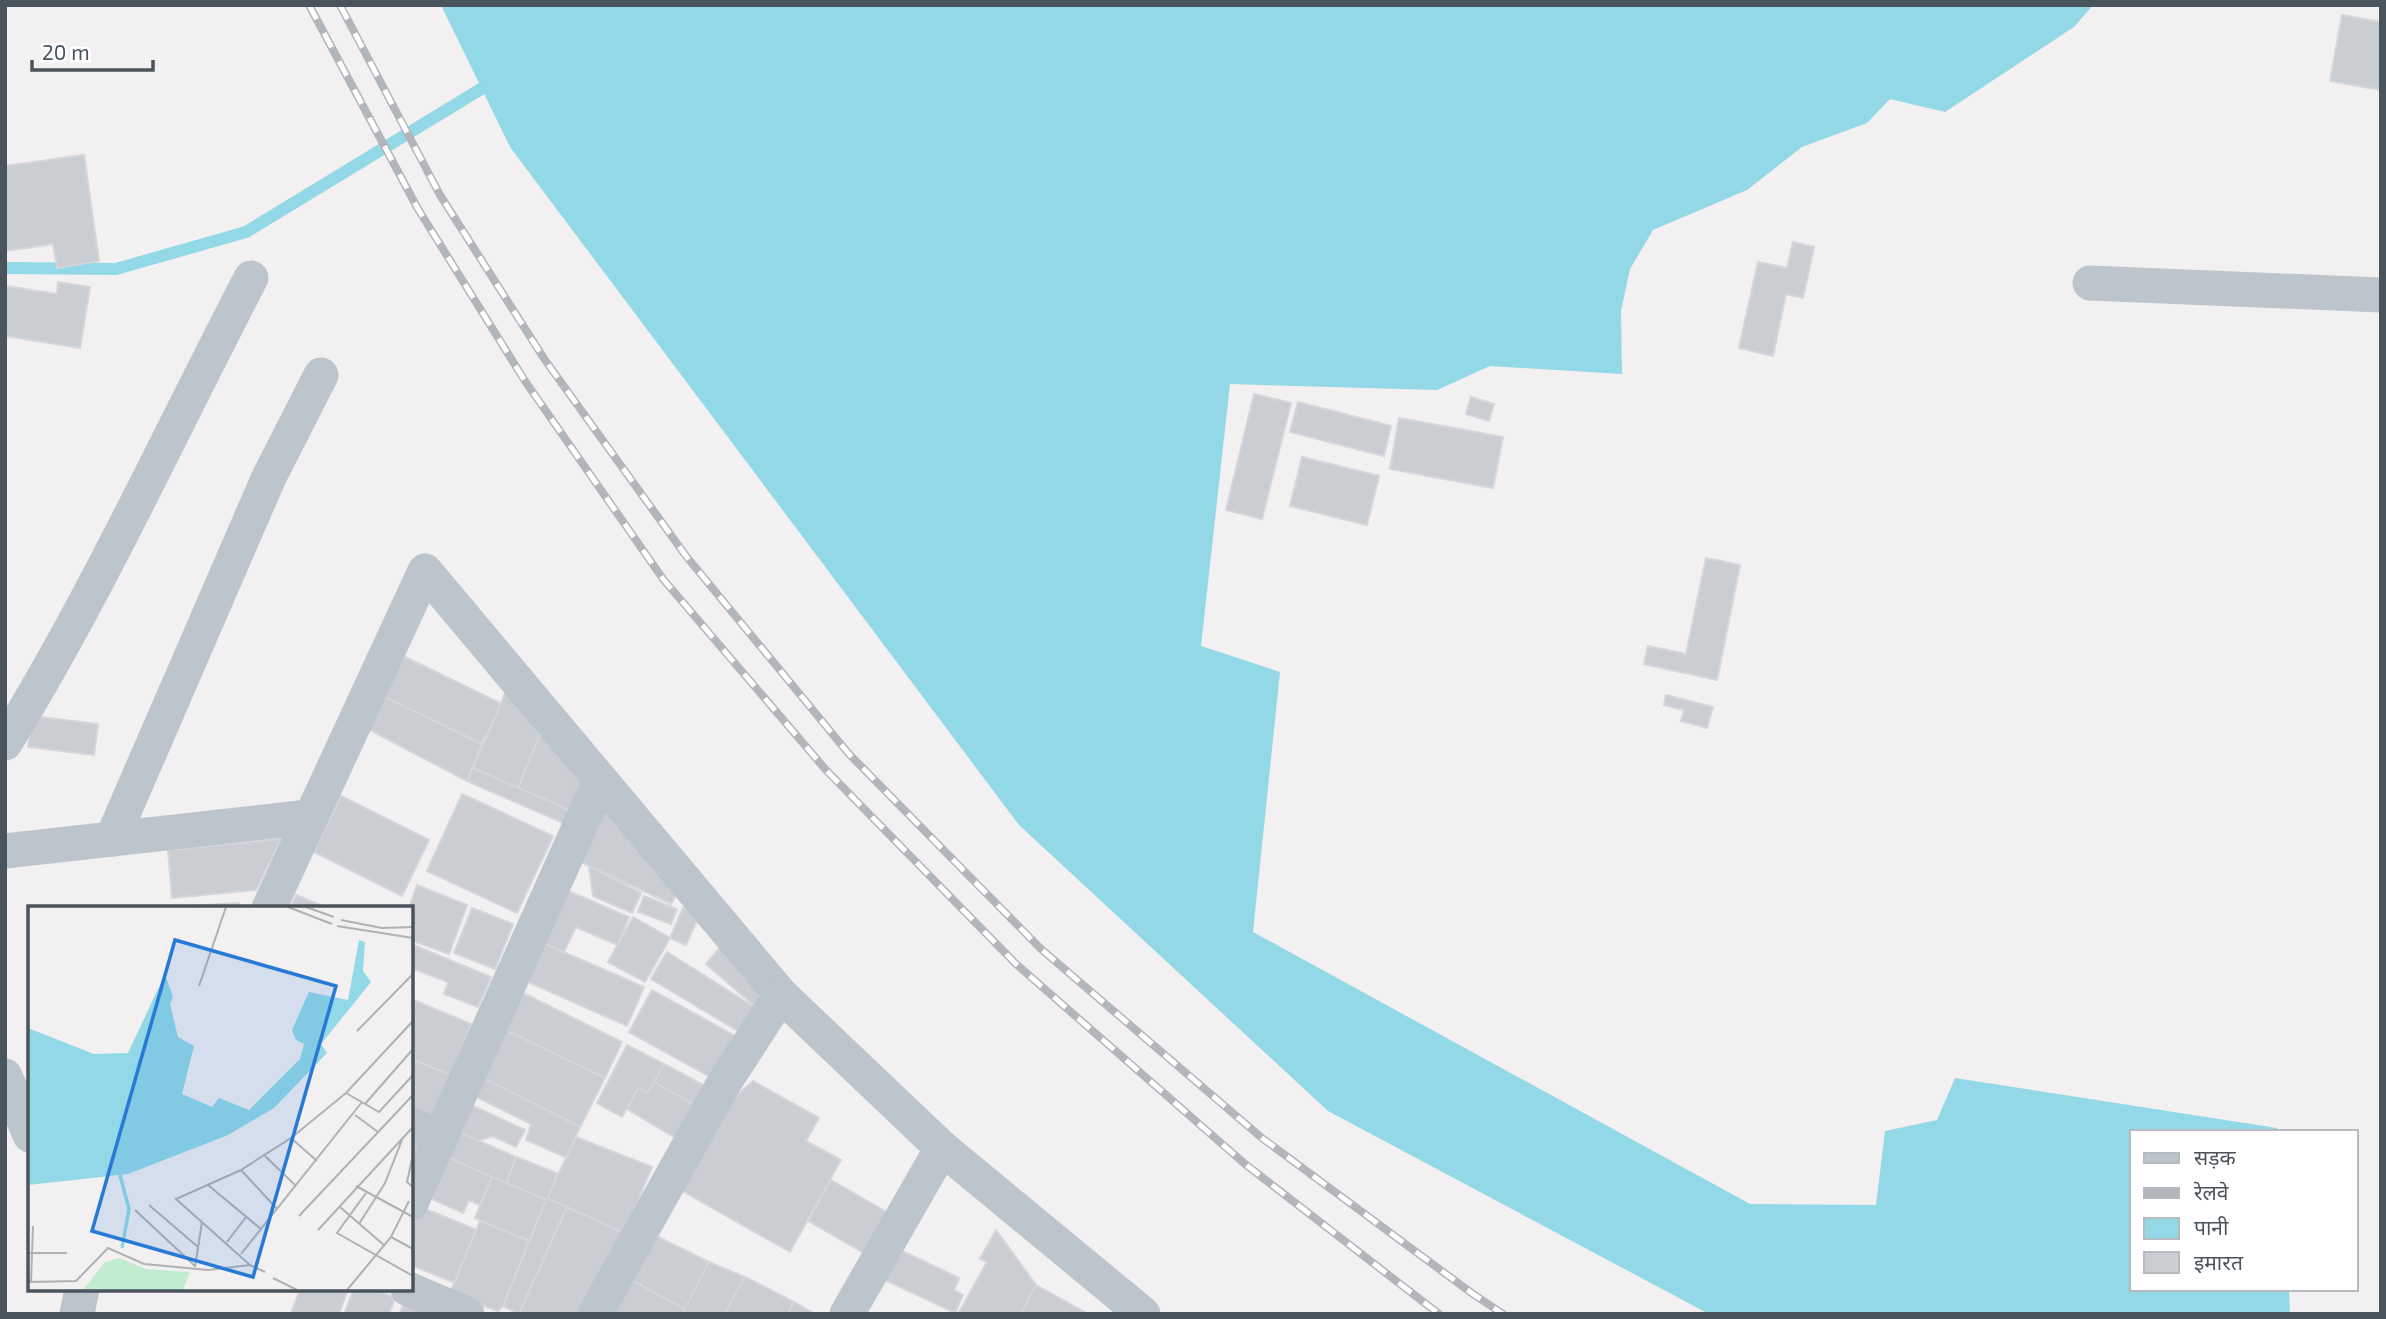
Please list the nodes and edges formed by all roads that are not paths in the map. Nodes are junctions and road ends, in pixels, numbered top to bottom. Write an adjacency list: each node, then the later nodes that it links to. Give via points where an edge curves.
1 (251, 278): 5 (street, via 96,581)
2 (2090, 283): 3 (street)
3 (2381, 295)
4 (321, 375): 8 (street, via 269,477)
5 (5, 743)
6 (600, 781): 7 (street, via 425,571); 11 (street); 14 (street)
7 (309, 817): 8 (street); 10 (street)
8 (112, 839): 9 (street)
9 (5, 851)
10 (270, 906)
11 (781, 995): 15 (street); 22 (street, via 724,1083)
12 (5, 1076): 13 (street)
13 (28, 1130)
14 (426, 1130): 16 (street)
15 (942, 1148): 19 (street); 23 (street)
16 (413, 1193)
17 (82, 1291): 20 (street)
18 (413, 1291): 21 (street)
19 (1136, 1312)
20 (77, 1314)
21 (467, 1314)
22 (595, 1314)
23 (847, 1314)

